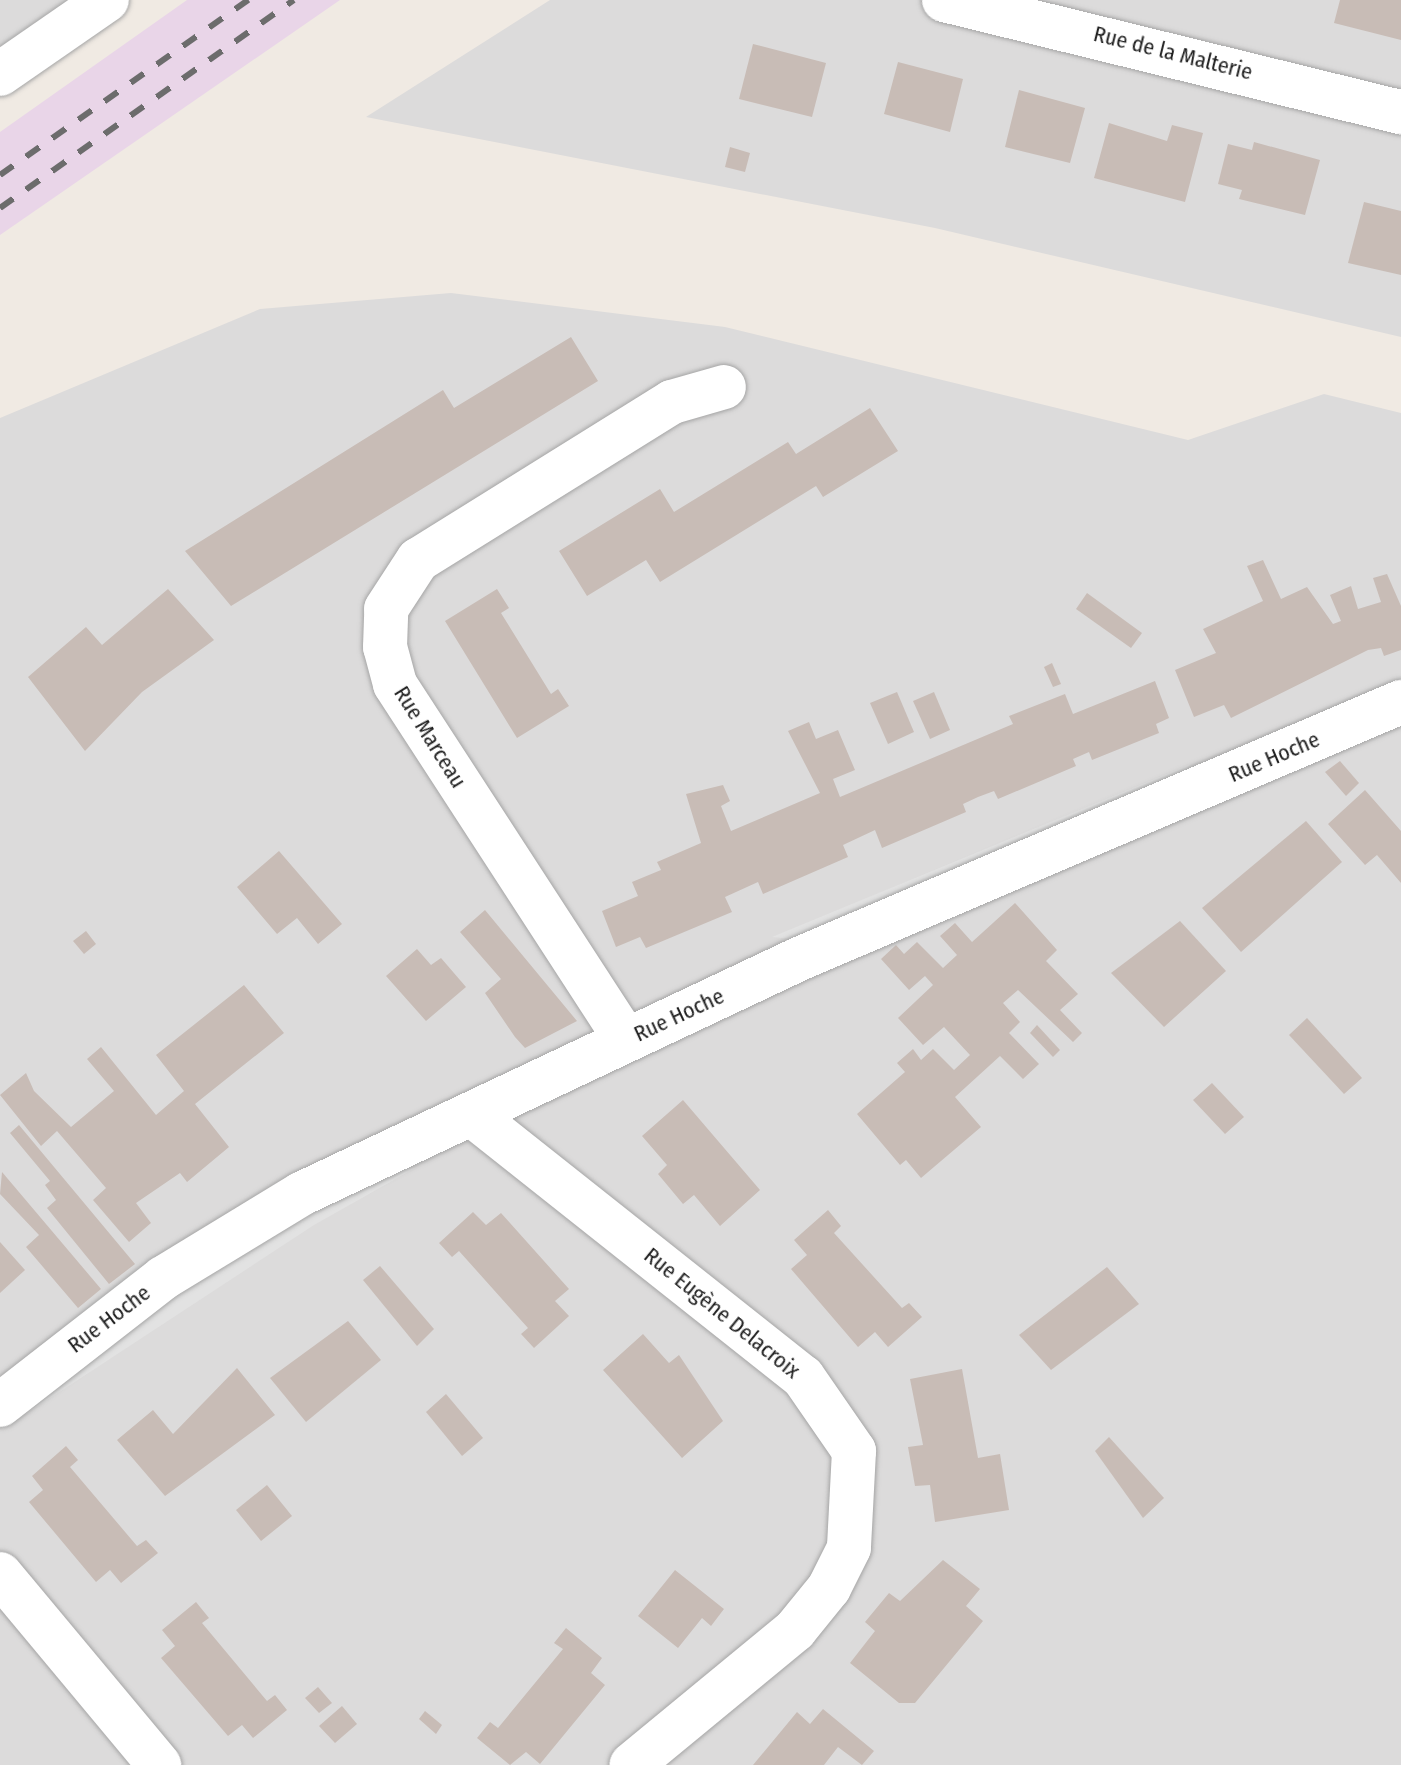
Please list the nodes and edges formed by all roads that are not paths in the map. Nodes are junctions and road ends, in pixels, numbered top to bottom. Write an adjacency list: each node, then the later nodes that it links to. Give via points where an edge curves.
1 (107, 0): 4 (street)
2 (944, 0): 3 (street, Rue de la Malterie)
3 (1083, 15): 5 (street, Rue de la Malterie)
4 (0, 74)
5 (1401, 112)
6 (724, 387): 8 (street, Rue Marceau, via 672,402 418,560 386,609 385,647 395,684)
7 (1401, 702): 8 (street, Rue Hoche)
8 (626, 1040): 9 (street, Rue Hoche)
9 (476, 1118): 10 (street, Rue Hoche, via 301,1194 163,1278); 13 (street, Rue Eugène Delacroix, via 803,1377 854,1451 849,1548 829,1588 795,1630)
10 (0, 1405)
11 (0, 1574): 12 (street)
12 (159, 1765)
13 (631, 1765)

